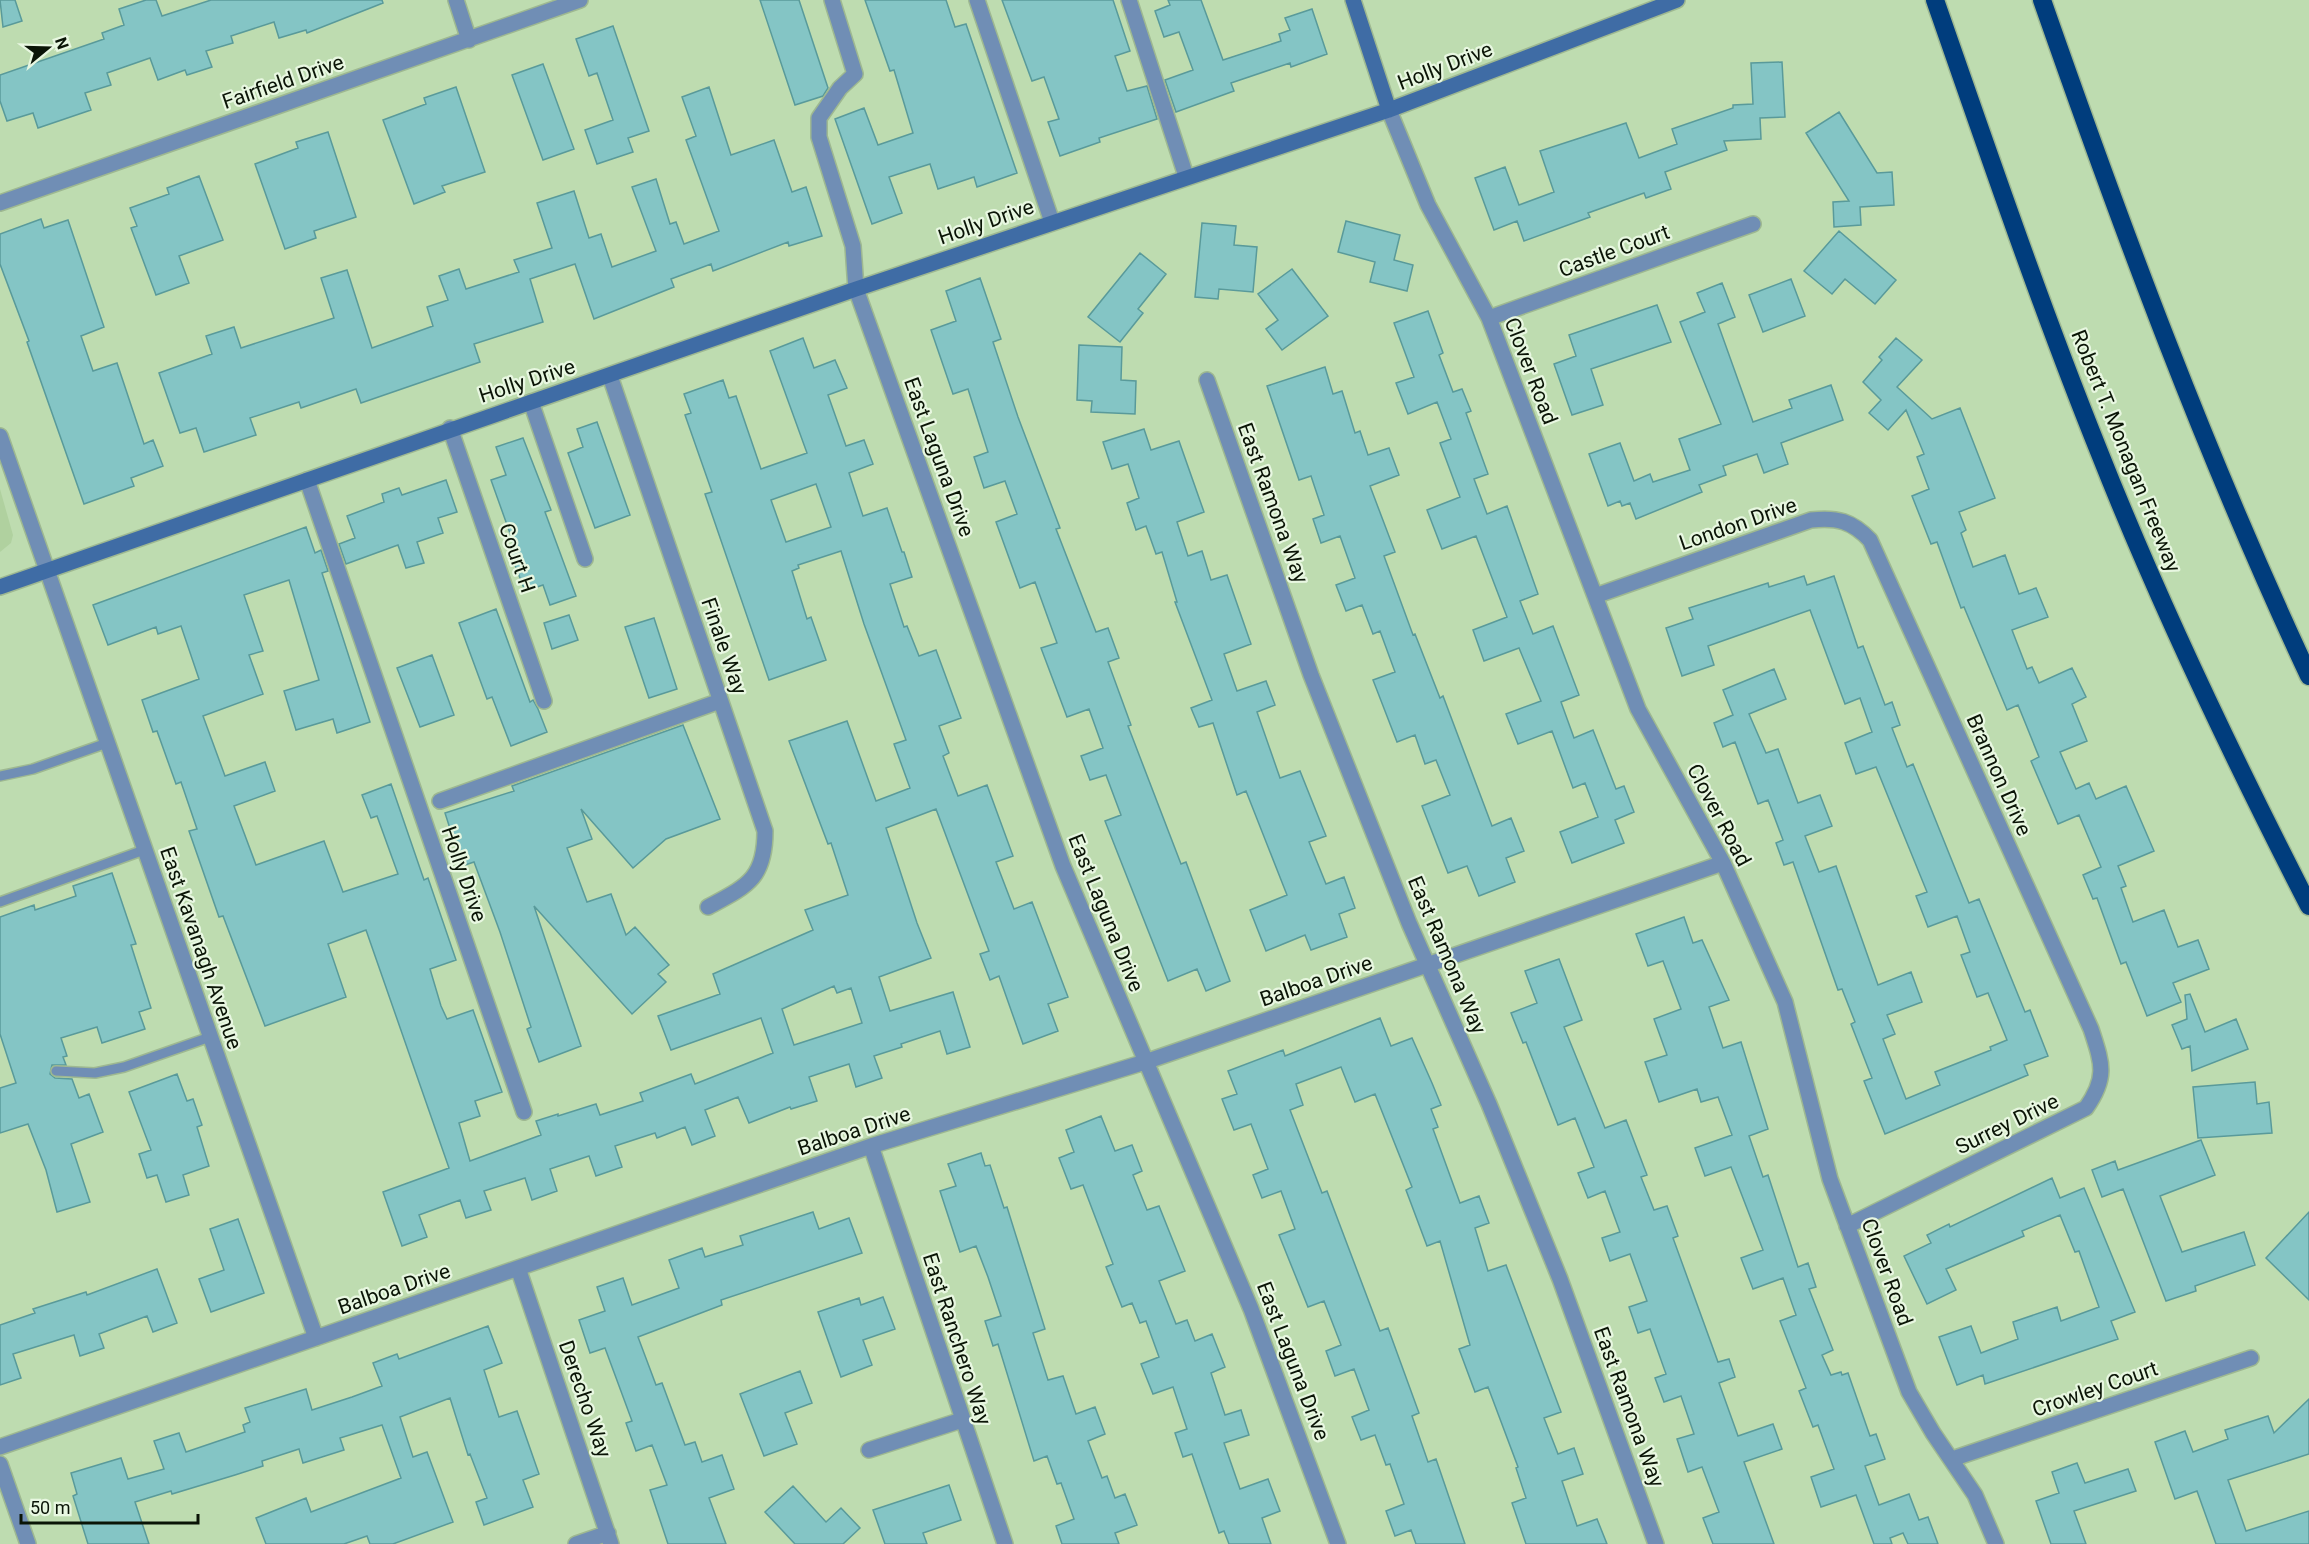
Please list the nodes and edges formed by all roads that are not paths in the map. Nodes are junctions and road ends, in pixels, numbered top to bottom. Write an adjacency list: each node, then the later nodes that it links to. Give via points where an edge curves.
1 (456, 0): 10 (street)
2 (580, 0): 10 (street, Fairfield Drive)
3 (832, 0): 16 (street, East Laguna Drive, via 855,74 819,117 819,137 853,246)
4 (977, 0): 14 (street)
5 (1129, 0): 12 (street)
6 (1353, 0): 11 (street)
7 (1677, 0): 11 (street, Holly Drive)
8 (1935, 0): 38 (highway, Robert T. Monagan Freeway, via 2027,263 2104,465 2191,664)
9 (2042, 0): 29 (highway, via 2171,354 2245,534)
10 (469, 40): 13 (street, Fairfield Drive)
11 (1389, 110): 12 (street, Holly Drive); 17 (street, Clover Road, via 1428,206)
12 (1186, 176): 14 (street, Holly Drive)
13 (0, 203)
14 (1052, 222): 16 (street, Holly Drive)
15 (1753, 224): 17 (street, Castle Court)
16 (856, 289): 18 (street, Holly Drive); 43 (street, East Laguna Drive, via 1063,866)
17 (1489, 318): 28 (street, Clover Road)
18 (610, 376): 20 (street, Holly Drive); 31 (street, Finale Way)
19 (1207, 380): 40 (street, East Ramona Way, via 1311,675)
20 (531, 402): 21 (street, Holly Drive); 24 (street)
21 (450, 428): 23 (street, Holly Drive); 30 (street, Court H)
22 (0, 436): 26 (street, East Kavanagh Avenue)
23 (307, 480): 26 (street, Holly Drive); 45 (street, Holly Drive)
24 (585, 559)
25 (1879, 560): 28 (street, London Drive, via 1870,540 1857,526 1834,517 1811,520); 41 (street, Brannon Drive)
26 (47, 572): 27 (street, Holly Drive); 32 (street, East Kavanagh Avenue)
27 (0, 587)
28 (1595, 596): 36 (street, Clover Road, via 1638,709)
29 (2309, 675)
30 (544, 701)
31 (720, 701): 34 (street, Holly Drive); 39 (street, Finale Way, via 765,831 765,854 754,878)
32 (107, 744): 33 (lane); 35 (street, East Kavanagh Avenue)
33 (0, 776)
34 (440, 801)
35 (144, 850): 37 (lane); 42 (street, East Kavanagh Avenue)
36 (1723, 863): 40 (street, Balboa Drive); 47 (street, Clover Road, via 1785,1002 1830,1179)
37 (0, 902)
38 (2309, 906)
39 (708, 907)
40 (1428, 965): 43 (street, Balboa Drive); 61 (street, East Ramona Way, via 1490,1104 1560,1279)
41 (2080, 1007): 47 (street, Surrey Drive, via 2102,1062 2099,1090 2086,1108)
42 (210, 1037): 44 (lane, via 124,1067 95,1073); 49 (street, East Kavanagh Avenue)
43 (1145, 1062): 46 (street, Balboa Drive); 60 (street, East Laguna Drive, via 1251,1309)
44 (56, 1071)
45 (524, 1112)
46 (871, 1146): 48 (street, Balboa Drive); 51 (street, East Ranchero Way)
47 (1847, 1226): 54 (street, Clover Road, via 1909,1392)
48 (518, 1268): 49 (street, Balboa Drive); 56 (street, Derecho Way)
49 (316, 1338): 52 (street, Balboa Drive)
50 (2251, 1358): 54 (street, Crowley Court)
51 (962, 1420): 53 (street); 59 (street, East Ranchero Way)
52 (0, 1447)
53 (869, 1450)
54 (1953, 1459): 62 (street, Clover Road, via 1975,1495)
55 (0, 1464): 57 (street)
56 (609, 1539): 58 (street)
57 (28, 1544)
58 (576, 1544)
59 (1005, 1544)
60 (1338, 1544)
61 (1656, 1544)
62 (1996, 1544)

